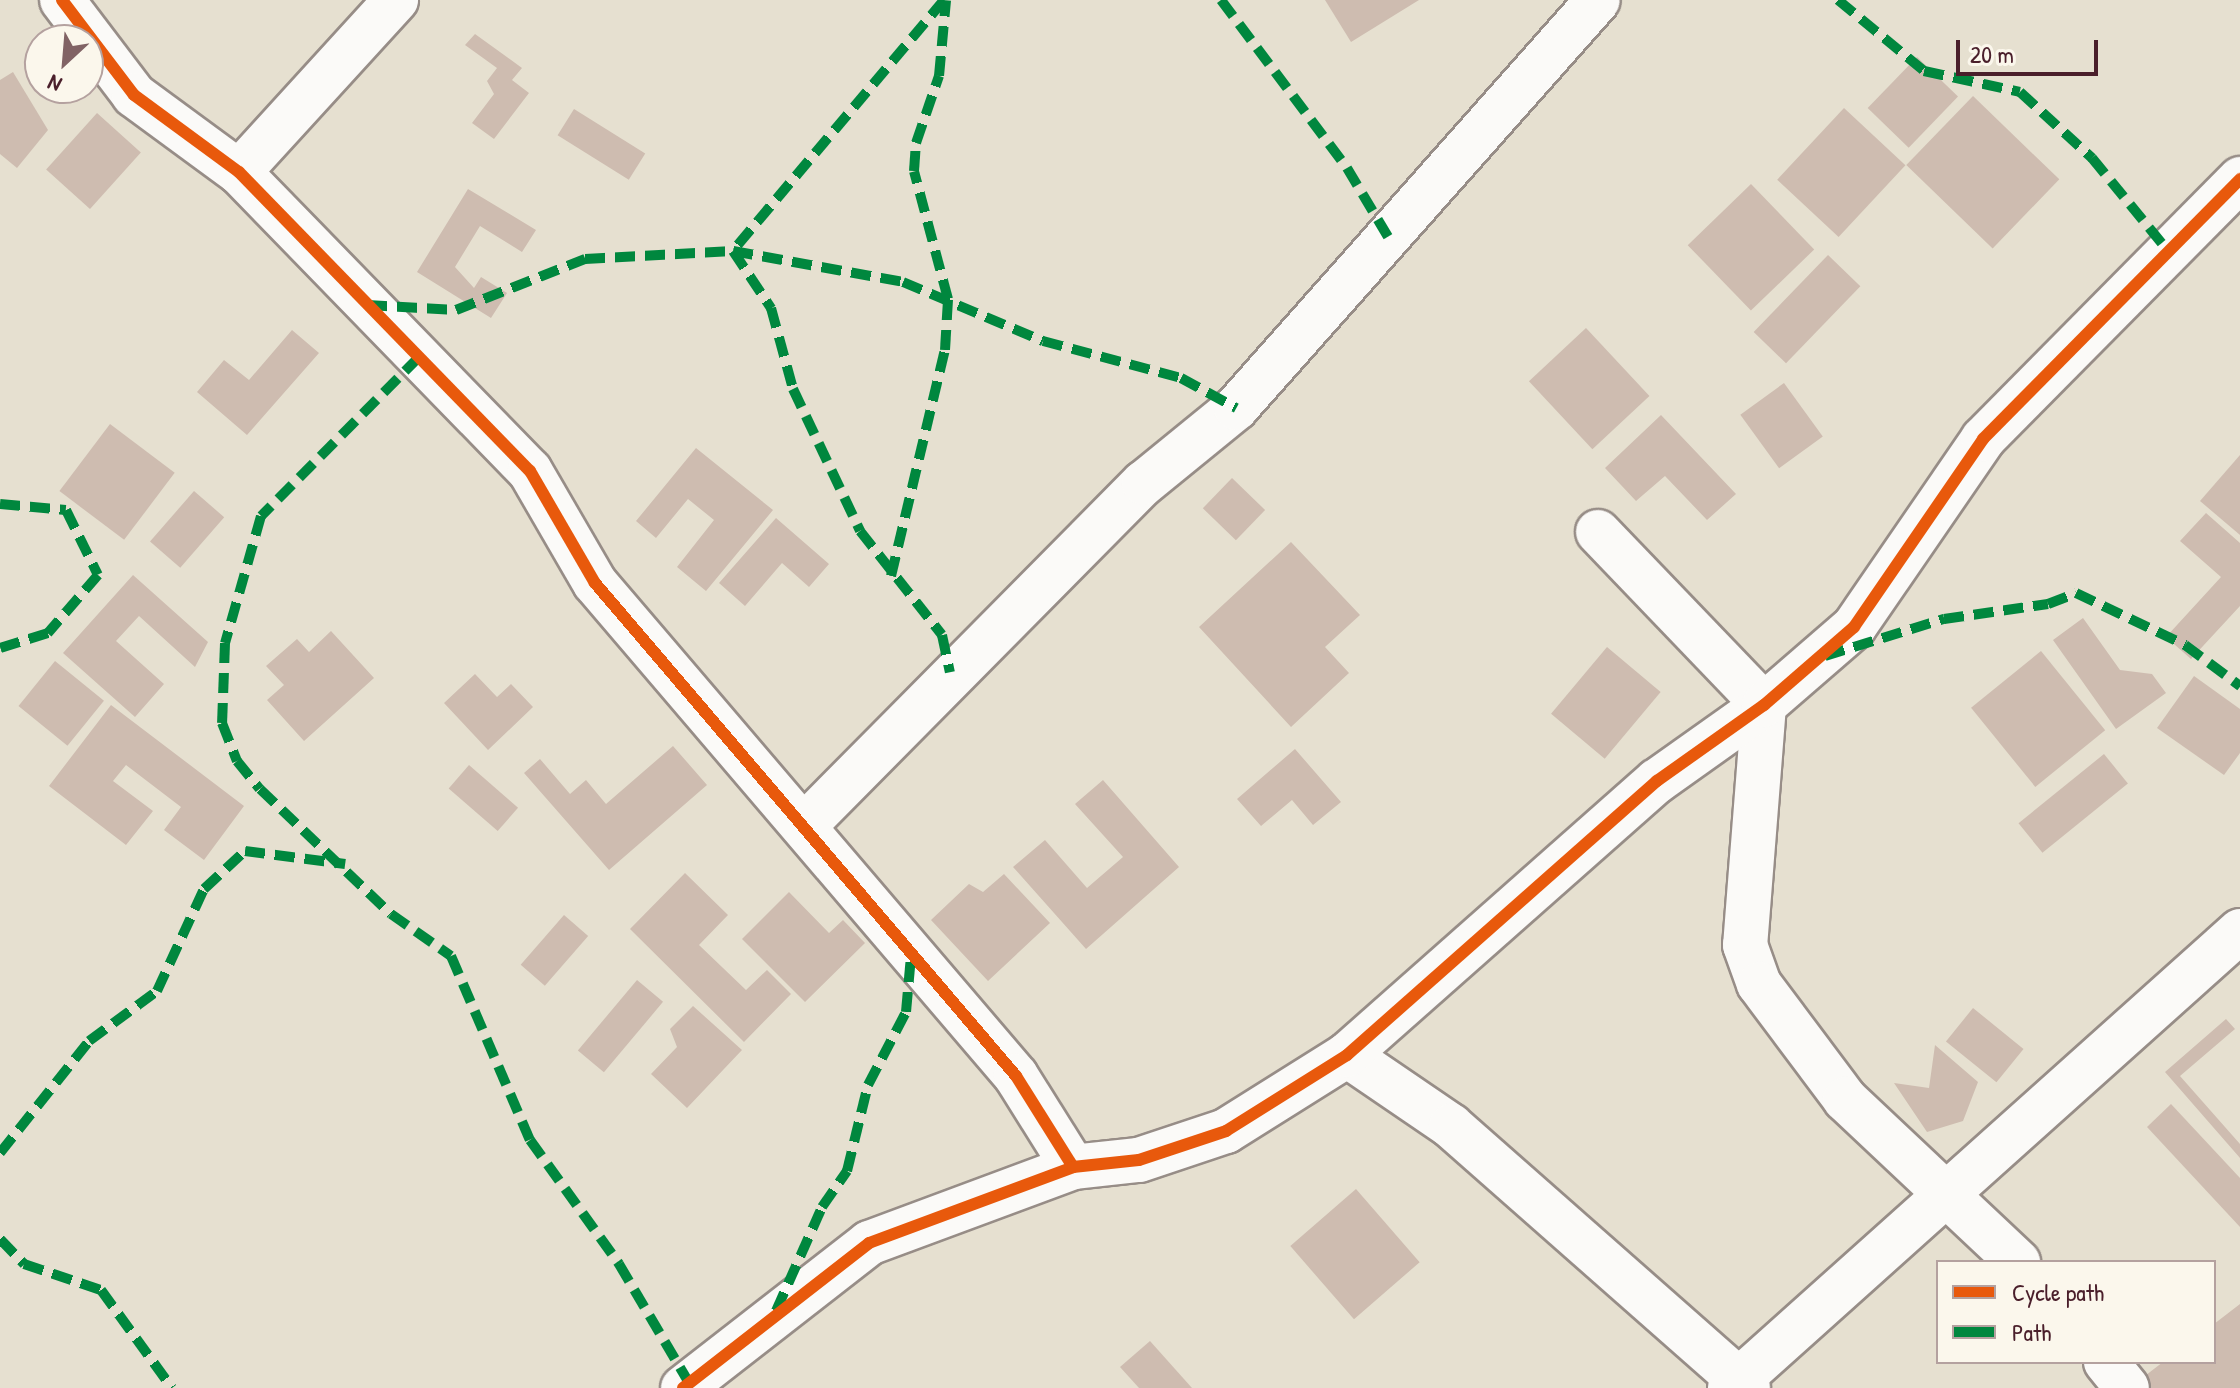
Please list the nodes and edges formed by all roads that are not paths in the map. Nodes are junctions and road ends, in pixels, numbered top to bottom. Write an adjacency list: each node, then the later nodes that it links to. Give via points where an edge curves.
1 (62, 0): 4 (street, via 134,95)
2 (396, 0): 4 (street)
3 (1598, 0): 8 (street, via 1236,408 1144,483)
4 (239, 172): 8 (street, via 530,471 595,583)
5 (2240, 179): 7 (street, via 1983,439 1854,627)
6 (1598, 532): 7 (street)
7 (1764, 705): 10 (street, via 1657,781); 12 (street, via 1745,945 1759,984 1845,1099)
8 (807, 823): 11 (street, via 1016,1076)
9 (2240, 931): 12 (street)
10 (1347, 1055): 11 (street, via 1226,1131 1139,1160); 16 (street, via 1451,1126)
11 (1073, 1167): 15 (street, via 869,1243)
12 (1946, 1188): 13 (street); 16 (street)
13 (2016, 1260)
14 (2108, 1364): 17 (street)
15 (688, 1386)
16 (1739, 1386)
17 (2127, 1388)

